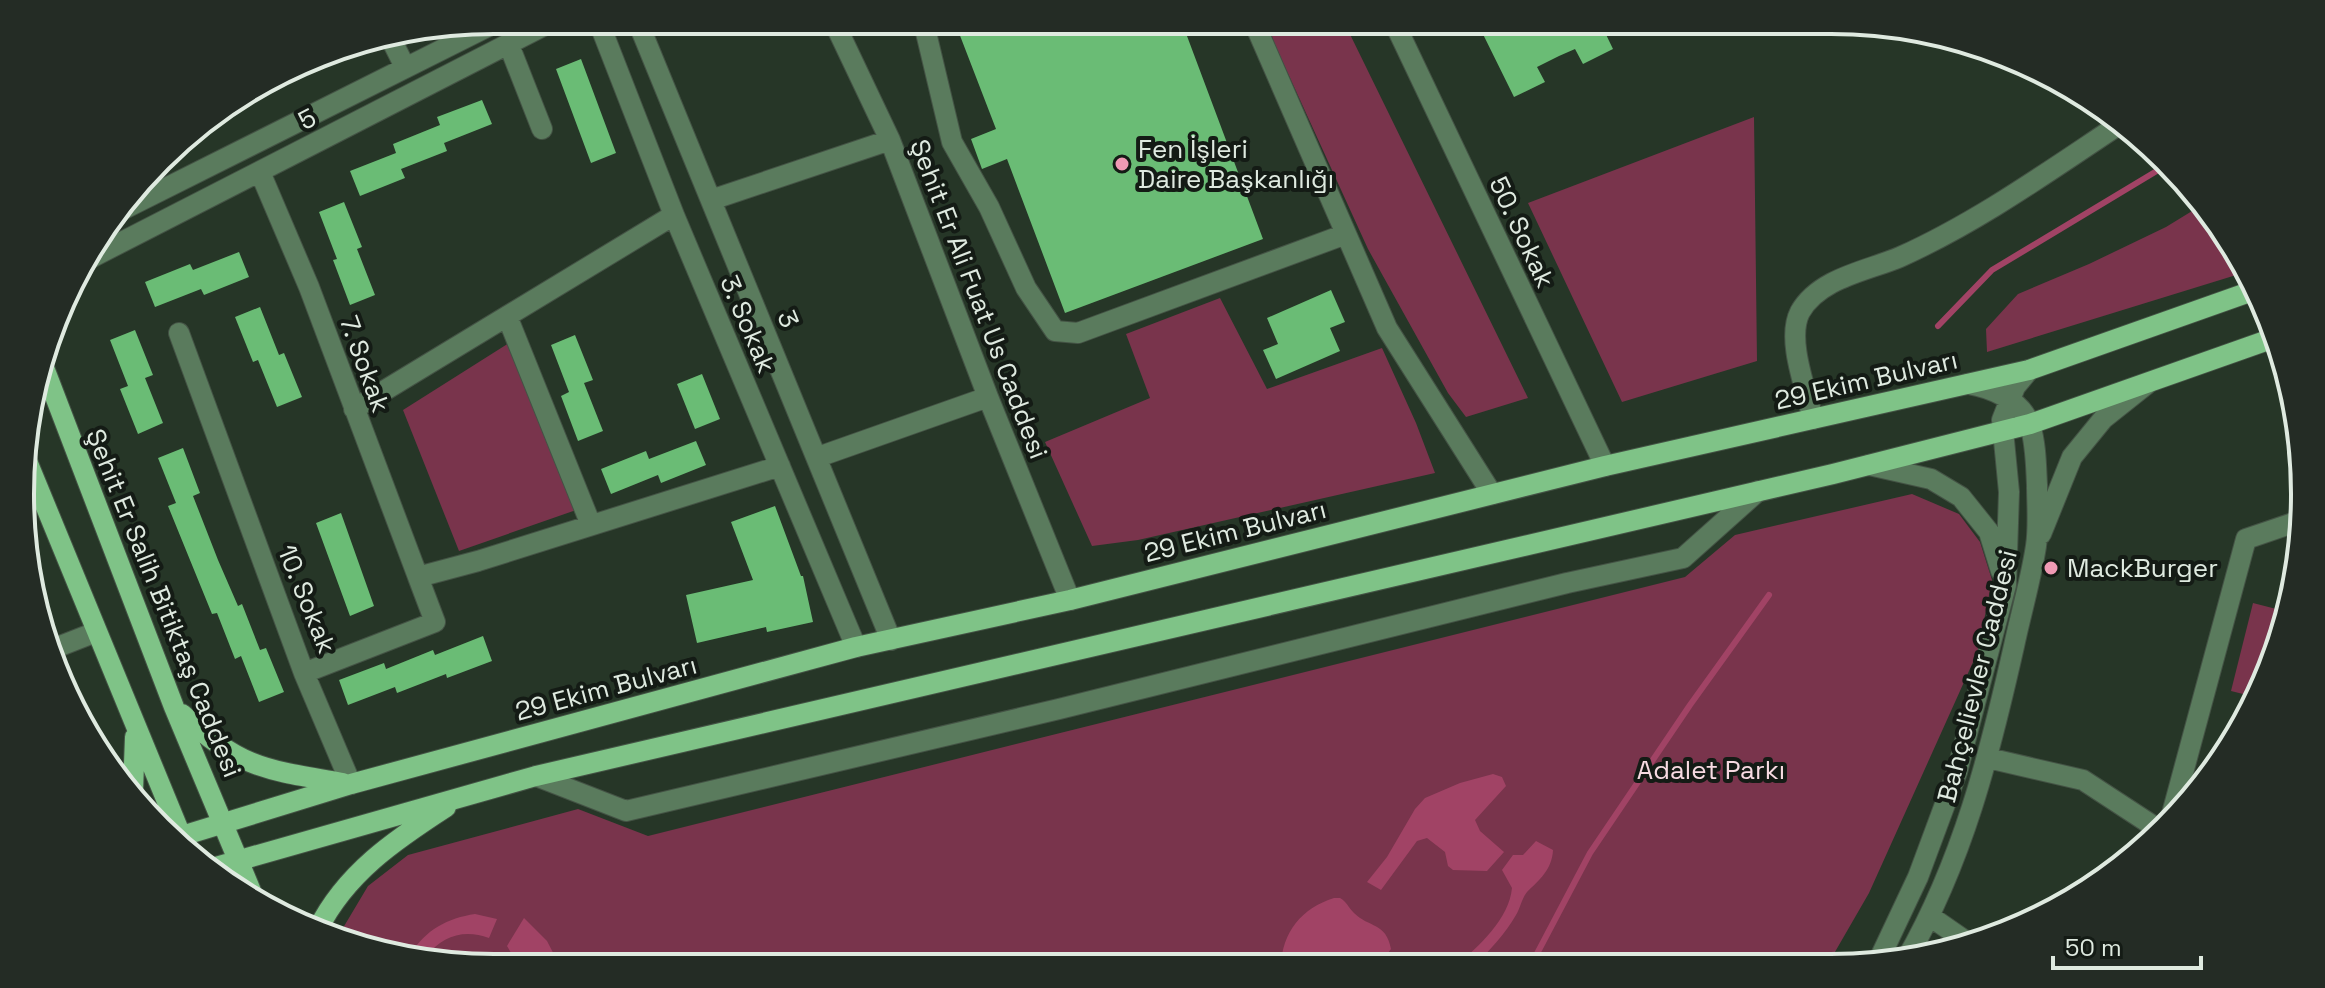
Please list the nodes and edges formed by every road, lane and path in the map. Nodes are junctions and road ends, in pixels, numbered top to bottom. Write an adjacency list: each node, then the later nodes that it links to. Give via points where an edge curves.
1 (529, 34): 10 (street, 5)
2 (603, 34): 18 (street, 3. Sokak)
3 (643, 34): 16 (street, 3)
4 (840, 34): 14 (street, Şehit Er Ali Fuat Us Caddesi)
5 (926, 34): 19 (street, via 952,142 1026,288 1055,331 1078,333)
6 (1259, 34): 19 (street)
7 (1400, 34): 38 (street, 50. Sokak)
8 (471, 35): 11 (street)
9 (394, 45): 11 (street)
10 (509, 45): 12 (street); 15 (street, 5)
11 (405, 67): 17 (street)
12 (542, 129)
13 (2111, 129): 32 (street, via 1955,229 1813,295 1800,313 1794,336)
14 (890, 140): 16 (street); 29 (street, Şehit Er Ali Fuat Us Caddesi)
15 (260, 172): 20 (street, 5); 31 (street, 7. Sokak)
16 (711, 200): 35 (street, 3)
17 (140, 201)
18 (674, 215): 22 (street); 37 (street, 3. Sokak)
19 (1346, 234): 41 (street, via 1387,328)
20 (104, 251)
21 (2245, 294): 25 (main road, 29 Ekim Bulvarı)
22 (507, 316): 31 (street); 43 (street)
23 (179, 333): 52 (street, 10. Sokak)
24 (2265, 341): 28 (main road)
25 (2029, 370): 27 (main road, 29 Ekim Bulvarı); 30 (street, Bahçelievler Caddesi)
26 (49, 380): 53 (main road, Şehit Er Salih Bitiktaş Caddesi)
27 (1968, 384): 30 (street, via 1989,388); 32 (main road, 29 Ekim Bulvarı)
28 (2147, 384): 33 (main road); 44 (street, via 2103,419 2072,457)
29 (988, 397): 35 (street); 47 (street, Şehit Er Ali Fuat Us Caddesi)
30 (2008, 400): 33 (street); 34 (street, Bahçelievler Caddesi)
31 (354, 409): 45 (street, 7. Sokak)
32 (1813, 419): 38 (main road, 29 Ekim Bulvarı)
33 (2030, 424): 34 (main road); 44 (street, Bahçelievler Caddesi)
34 (2003, 431): 36 (main road); 46 (street, Bahçelievler Caddesi, via 2009,492)
35 (818, 457): 49 (street, 3)
36 (1869, 465): 40 (main road); 46 (street, via 1931,479 1961,497 1989,532)
37 (780, 466): 43 (street); 51 (street, 3. Sokak)
38 (1605, 466): 41 (main road, 29 Ekim Bulvarı)
39 (34, 480): 48 (main road)
40 (1758, 491): 56 (main road); 56 (street, via 1683,558 642,808 626,811)
41 (1492, 494): 47 (main road, 29 Ekim Bulvarı)
42 (2290, 524): 60 (street, via 2246,539)
43 (591, 525): 45 (street)
44 (2037, 544): 55 (street, Bahçelievler Caddesi)
45 (418, 577): 52 (street, 10. Sokak, via 435,622)
46 (2006, 585): 72 (street, Bahçelievler Caddesi, via 1957,772)
47 (1070, 600): 49 (main road, 29 Ekim Bulvarı)
48 (96, 632): 50 (street); 54 (main road)
49 (891, 640): 51 (main road, 29 Ekim Bulvarı)
50 (60, 646)
51 (856, 647): 58 (main road, 29 Ekim Bulvarı)
52 (304, 673): 58 (street)
53 (174, 707): 58 (main road, via 215,745 250,764); 61 (main road, Şehit Er Salih Bitiktaş Caddesi)
54 (135, 725): 57 (main road); 62 (main road)
55 (1988, 758): 63 (street, via 2083,780); 68 (street, Bahçelievler Caddesi)
56 (536, 776): 59 (main road)
57 (133, 779)
58 (351, 784): 61 (main road, 29 Ekim Bulvarı)
59 (467, 794): 65 (main road); 69 (main road, via 378,854 340,893)
60 (2176, 798)
61 (224, 822): 64 (main road, 29 Ekim Bulvarı); 65 (main road, Şehit Er Salih Bitiktaş Caddesi)
62 (173, 823)
63 (2151, 824)
64 (190, 839)
65 (240, 860): 66 (main road); 67 (main road, Şehit Er Salih Bitiktaş Caddesi)
66 (222, 865)
67 (248, 882)
68 (1931, 917): 70 (street); 71 (street, Bahçelievler Caddesi)
69 (323, 921)
70 (1958, 936)
71 (1914, 946)
72 (1883, 951)

